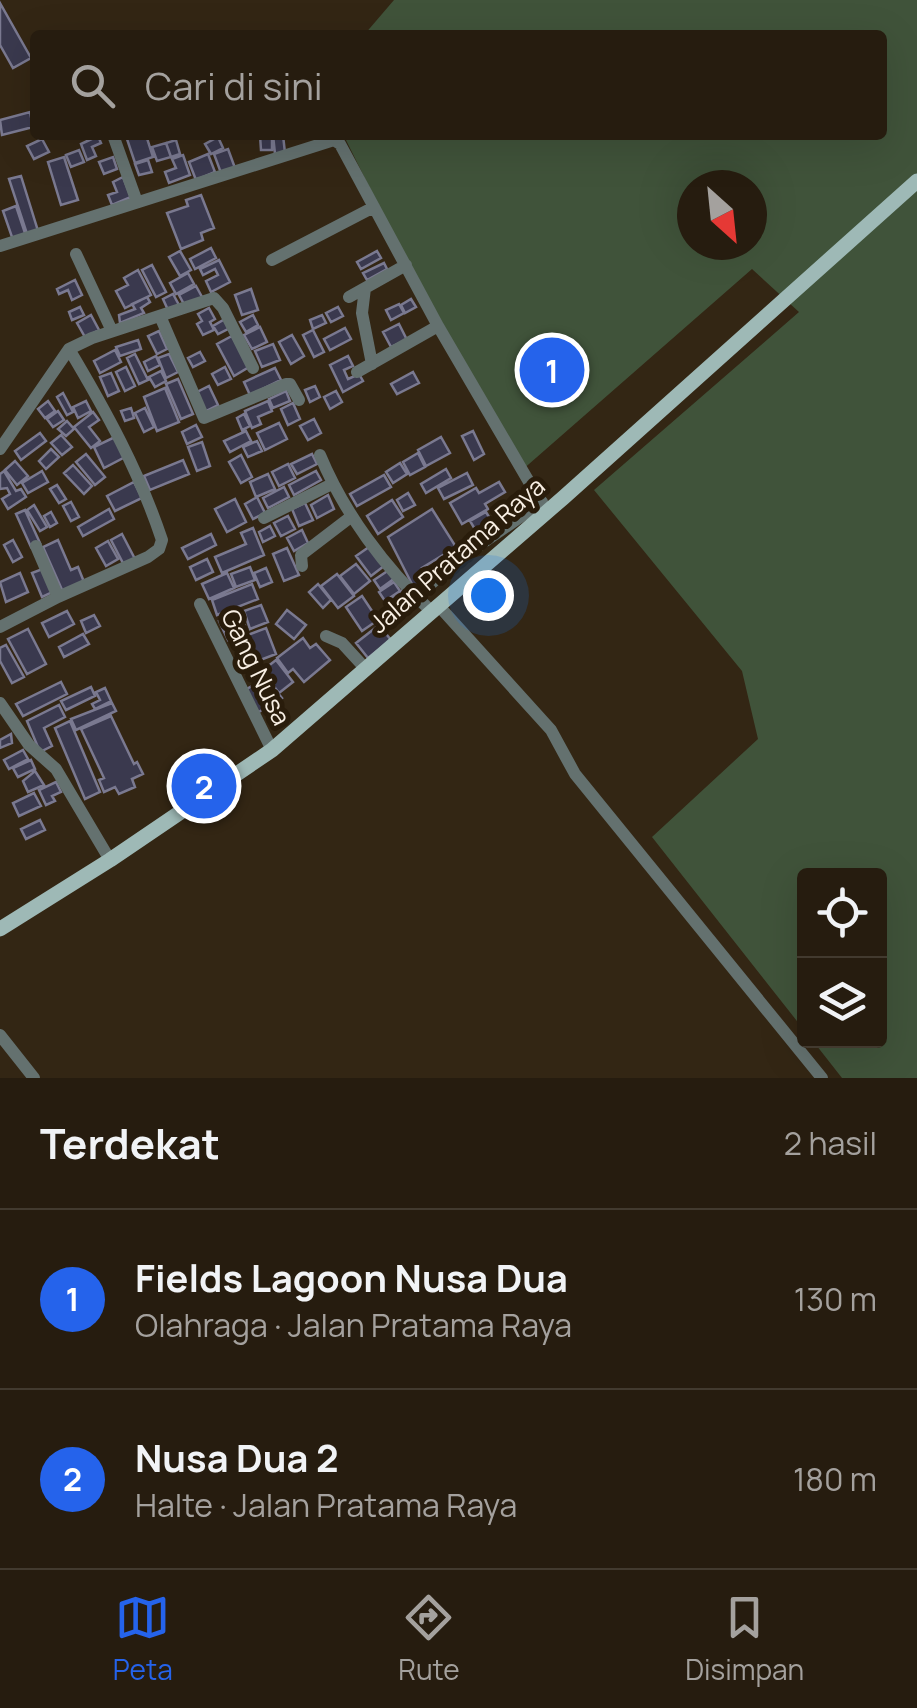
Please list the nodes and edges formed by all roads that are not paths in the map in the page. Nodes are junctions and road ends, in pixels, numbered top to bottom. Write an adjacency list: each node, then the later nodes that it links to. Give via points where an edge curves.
1 (115, 140): 3 (street)
2 (917, 181): 22 (main road, Jalan Pratama Raya)
3 (137, 202): 4 (street, via 334,140); 5 (street)
4 (374, 207): 7 (street); 8 (street)
5 (0, 246)
6 (76, 254): 13 (street)
7 (272, 260)
8 (406, 265): 9 (street); 12 (street)
9 (364, 288): 10 (street); 15 (street)
10 (349, 297)
11 (160, 316): 13 (street); 16 (street, via 218,299); 18 (street, via 204,418 286,384)
12 (438, 326): 15 (street); 22 (street)
13 (112, 331): 14 (street)
14 (69, 349): 19 (street); 27 (street, via 134,465 162,540 148,557)
15 (372, 364): 17 (street)
16 (253, 368)
17 (357, 372)
18 (299, 400)
19 (0, 449)
20 (320, 455): 21 (street)
21 (332, 484): 23 (street); 24 (street)
22 (544, 507): 28 (street, via 458,560); 30 (main road, Jalan Pratama Raya)
23 (352, 516): 26 (street, via 301,555); 28 (street)
24 (264, 518)
25 (36, 546): 27 (street)
26 (302, 566)
27 (58, 597): 31 (street)
28 (416, 597): 30 (street)
29 (200, 604): 35 (street, Gang Nusa)
30 (435, 608): 33 (main road, Jalan Pratama Raya); 40 (street, via 551,730 574,774)
31 (2, 620)
32 (326, 636): 33 (street)
33 (364, 667): 35 (main road, Jalan Pratama Raya)
34 (0, 704): 36 (street, via 56,769)
35 (272, 750): 36 (main road, Jalan Pratama Raya)
36 (110, 860): 37 (main road, Jalan Pratama Raya)
37 (0, 929)
38 (0, 1036): 39 (street)
39 (34, 1078)
40 (822, 1078)

